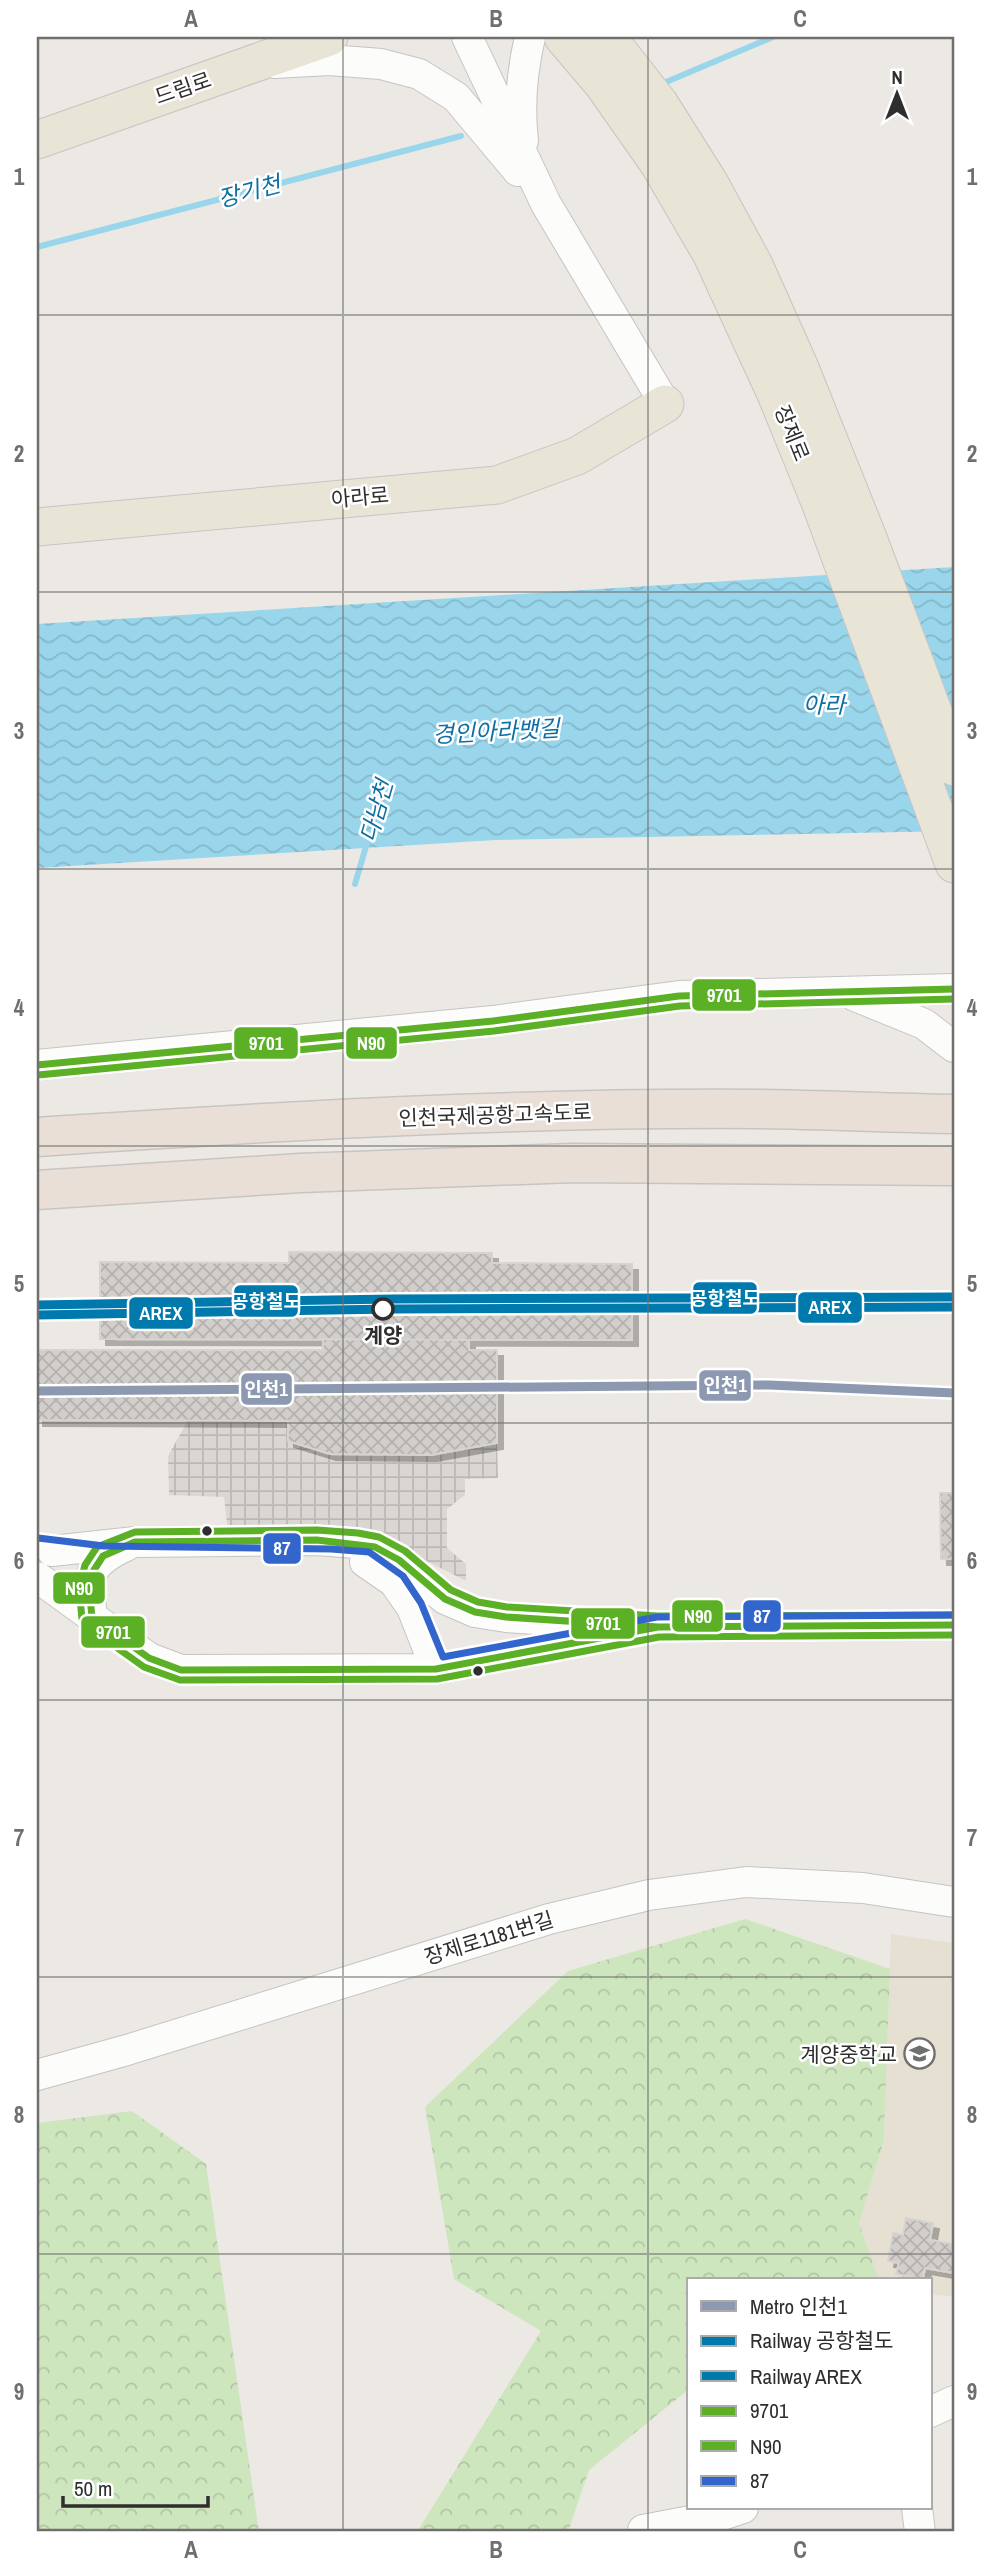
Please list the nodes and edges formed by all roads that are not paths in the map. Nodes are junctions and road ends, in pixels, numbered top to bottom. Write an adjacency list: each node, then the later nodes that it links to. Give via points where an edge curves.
1 (290, 37): 7 (street)
2 (329, 37): 7 (main road, 드림로)
3 (467, 37): 9 (street)
4 (530, 37): 9 (street, via 520,117)
5 (563, 37): 14 (main road, 장제로, via 603,84 659,164 712,255 820,502)
6 (607, 37): 13 (main road, 장제로, via 659,103 754,265 810,393)
7 (251, 64): 8 (main road, 드림로); 10 (street, via 329,60 381,64 419,74 456,97)
8 (37, 140)
9 (524, 159): 10 (street)
10 (546, 204): 11 (street)
11 (665, 404): 12 (main road, 아라로, via 577,456 497,485)
12 (37, 527)
13 (954, 767)
14 (954, 864)
15 (954, 989): 16 (street)
16 (845, 992): 17 (street, via 924,1024); 18 (street, via 679,996 493,1021)
17 (954, 1047)
18 (37, 1065)
19 (954, 1114): 20 (highway, 인천국제공항고속도로, via 763,1109 520,1113)
20 (37, 1137)
21 (954, 1166): 22 (highway, via 573,1163 300,1173)
22 (37, 1190)
23 (135, 1542): 24 (street); 25 (street); 29 (street, via 356,1543 399,1560 445,1599 475,1612)
24 (45, 1550): 25 (street)
25 (103, 1556): 27 (street, via 89,1588); 30 (street, via 366,1562 394,1582 412,1608)
26 (37, 1577): 27 (street)
27 (92, 1617): 30 (street, via 149,1658 181,1670)
28 (954, 1625): 29 (street)
29 (658, 1627): 30 (street)
30 (436, 1669)
31 (954, 1902): 32 (street, 장제로1181번길, via 863,1888 746,1882 649,1895 549,1919)
32 (37, 2075)
33 (954, 2401): 34 (street)
34 (932, 2411)
35 (737, 2510): 37 (street)
36 (918, 2510): 38 (street)
37 (643, 2530)
38 (920, 2532)

